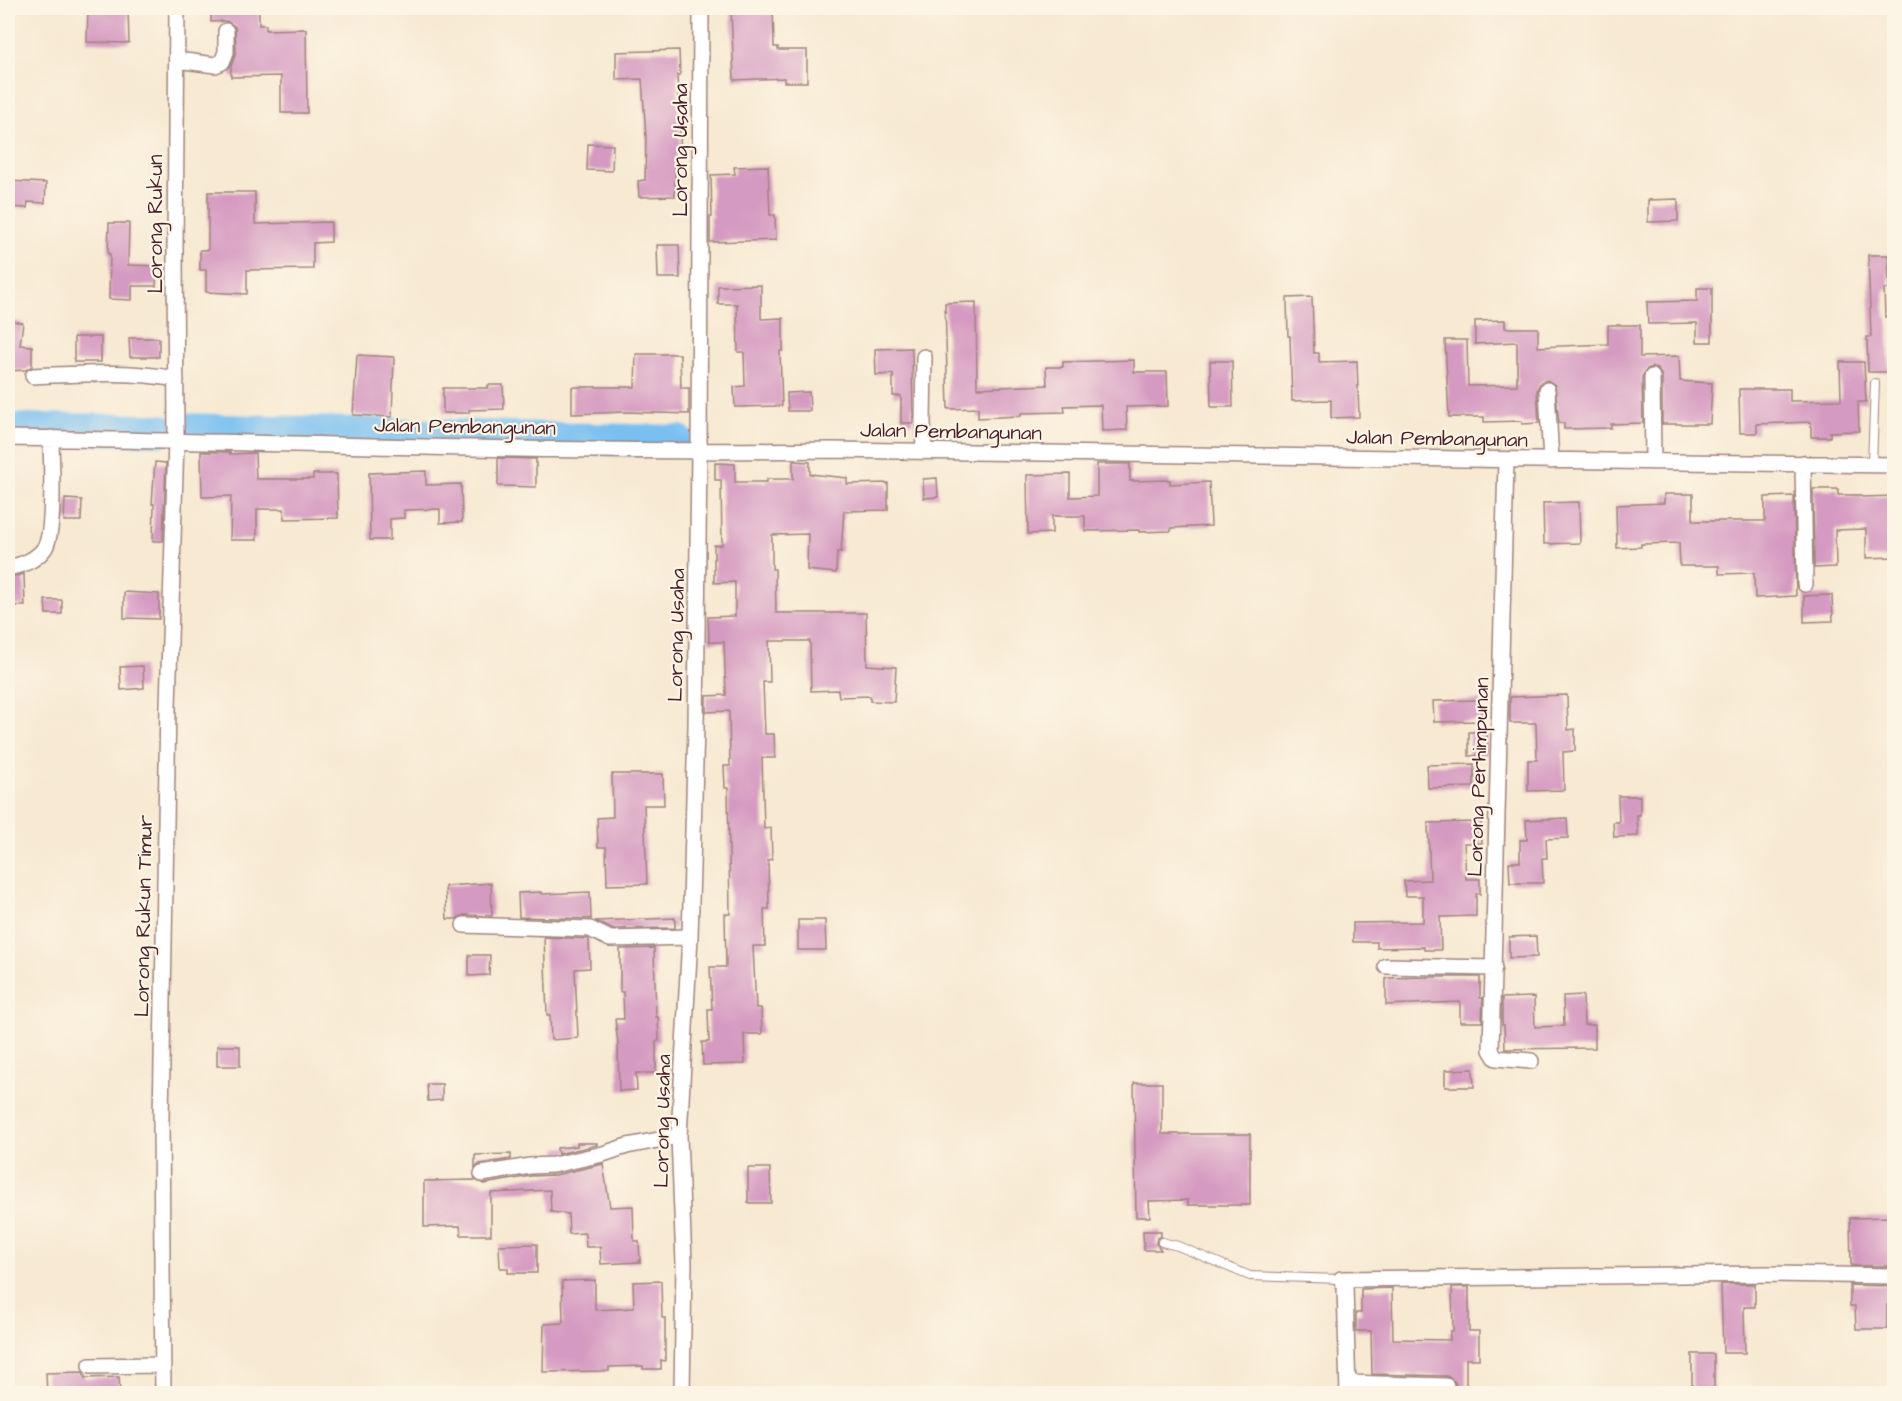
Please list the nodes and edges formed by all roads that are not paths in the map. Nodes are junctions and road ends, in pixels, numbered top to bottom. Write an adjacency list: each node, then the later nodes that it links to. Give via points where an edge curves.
1 (177, 8): 4 (street, Lorong Rukun)
2 (701, 8): 15 (street, Lorong Usaha)
3 (226, 31): 4 (street, via 222,63)
4 (177, 60): 8 (street, Lorong Rukun)
5 (924, 357): 14 (street)
6 (33, 376): 8 (street, via 122,372)
7 (1652, 377): 18 (street)
8 (176, 379): 13 (street, Lorong Rukun)
9 (1875, 383): 20 (lane)
10 (1547, 390): 17 (street)
11 (8, 438): 12 (street, Jalan Pembangunan)
12 (51, 438): 13 (street, Jalan Pembangunan); 22 (street, via 48,543 33,559)
13 (176, 440): 15 (street, Jalan Pembangunan); 34 (street, Lorong Rukun Timur, via 162,1025)
14 (924, 451): 15 (street, Jalan Pembangunan); 16 (street, Jalan Pembangunan)
15 (699, 452): 25 (street, Lorong Usaha)
16 (1506, 460): 17 (street, Jalan Pembangunan); 27 (street, Lorong Perhimpunan)
17 (1551, 461): 18 (street, Jalan Pembangunan)
18 (1653, 462): 19 (street, Jalan Pembangunan)
19 (1803, 463): 20 (street, Jalan Pembangunan); 23 (street)
20 (1872, 465): 21 (street, Jalan Pembangunan)
21 (1894, 465)
22 (8, 568)
23 (1805, 584)
24 (464, 925): 25 (street, via 590,929 610,939)
25 (690, 937): 29 (street, Lorong Usaha)
26 (1386, 966): 27 (street)
27 (1494, 968): 28 (street, Lorong Perhimpunan, via 1492,1054 1496,1058)
28 (1531, 1061)
29 (679, 1136): 30 (street, via 553,1165); 39 (street, Lorong Usaha, via 684,1269)
30 (482, 1174)
31 (1162, 1242): 33 (lane, via 1250,1276)
32 (1894, 1276): 33 (street)
33 (1341, 1279): 37 (street, via 1345,1286)
34 (162, 1365): 35 (street); 38 (street, Lorong Rukun Timur)
35 (90, 1366)
36 (1446, 1386): 37 (street)
37 (1348, 1388)
38 (163, 1394)
39 (682, 1394)

